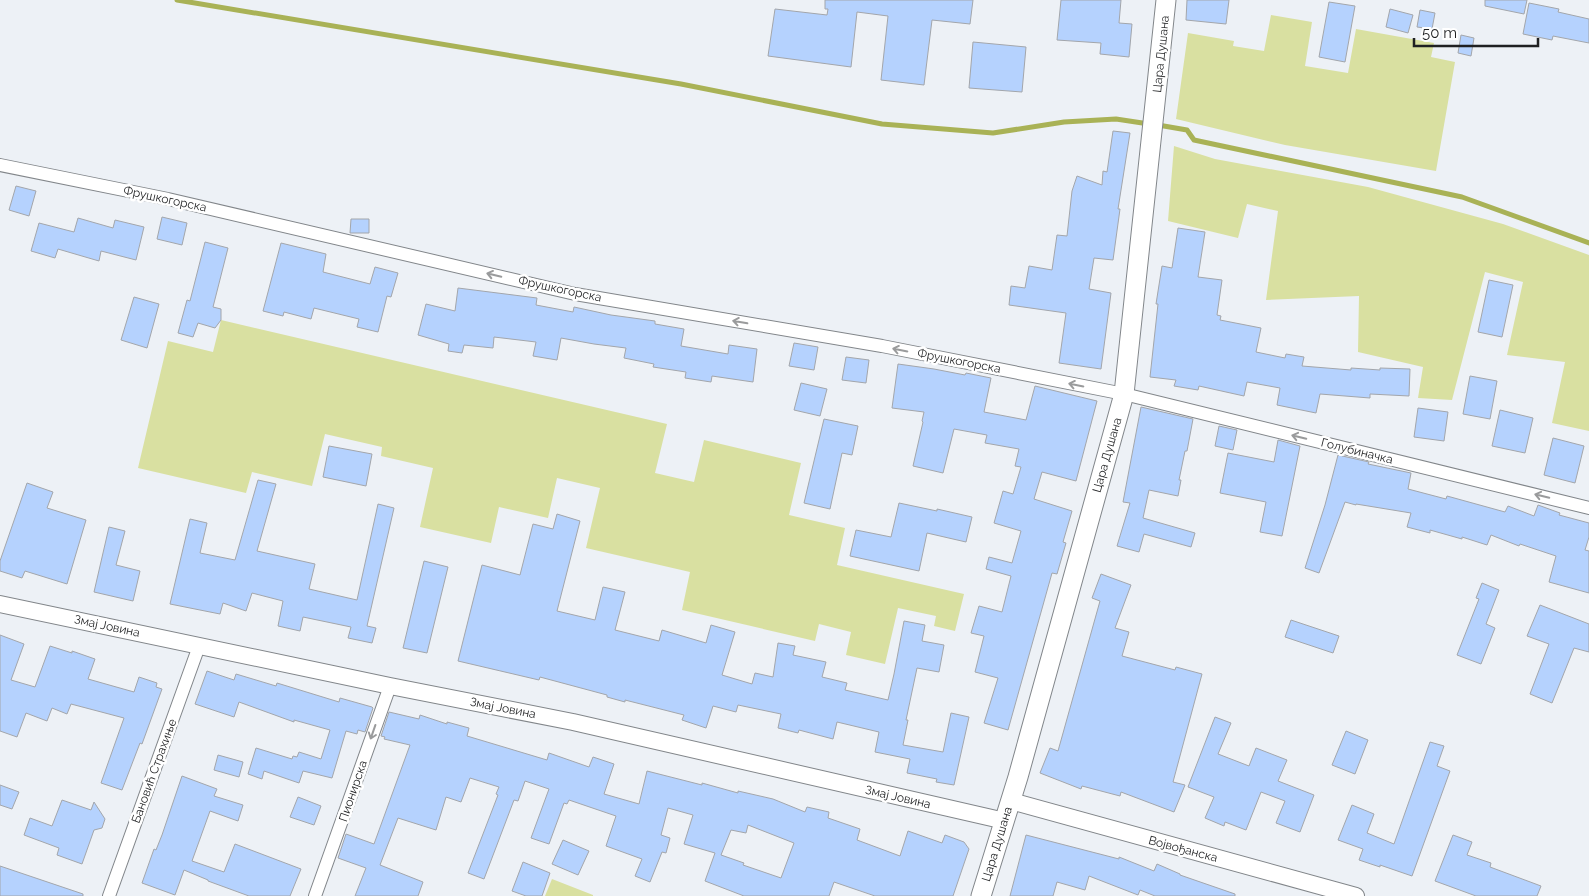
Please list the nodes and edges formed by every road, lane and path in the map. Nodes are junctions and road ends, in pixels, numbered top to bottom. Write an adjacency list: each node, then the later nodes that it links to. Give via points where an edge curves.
1 (1166, 0): 3 (main road, Цара Душана)
2 (0, 165): 3 (street, Фрушкогорска, one-way to 2, via 882,346 575,294 168,199)
3 (1124, 394): 4 (street, Голубиначка, one-way to 3); 8 (main road, Цара Душана)
4 (1589, 508)
5 (0, 604): 6 (street, Змај Јовина)
6 (199, 646): 7 (street, Змај Јовина); 11 (street, Бановић Страхиње)
7 (390, 686): 9 (street, Змај Јовина, via 573,722); 12 (street, Пионирска, one-way to 12)
8 (1011, 801): 9 (main road, Цара Душана); 10 (street, Војвођанска)
9 (1004, 821): 13 (main road, Цара Душана)
10 (1325, 892): 14 (street, Војвођанска)
11 (109, 896)
12 (315, 896)
13 (981, 896)
14 (1356, 896)

